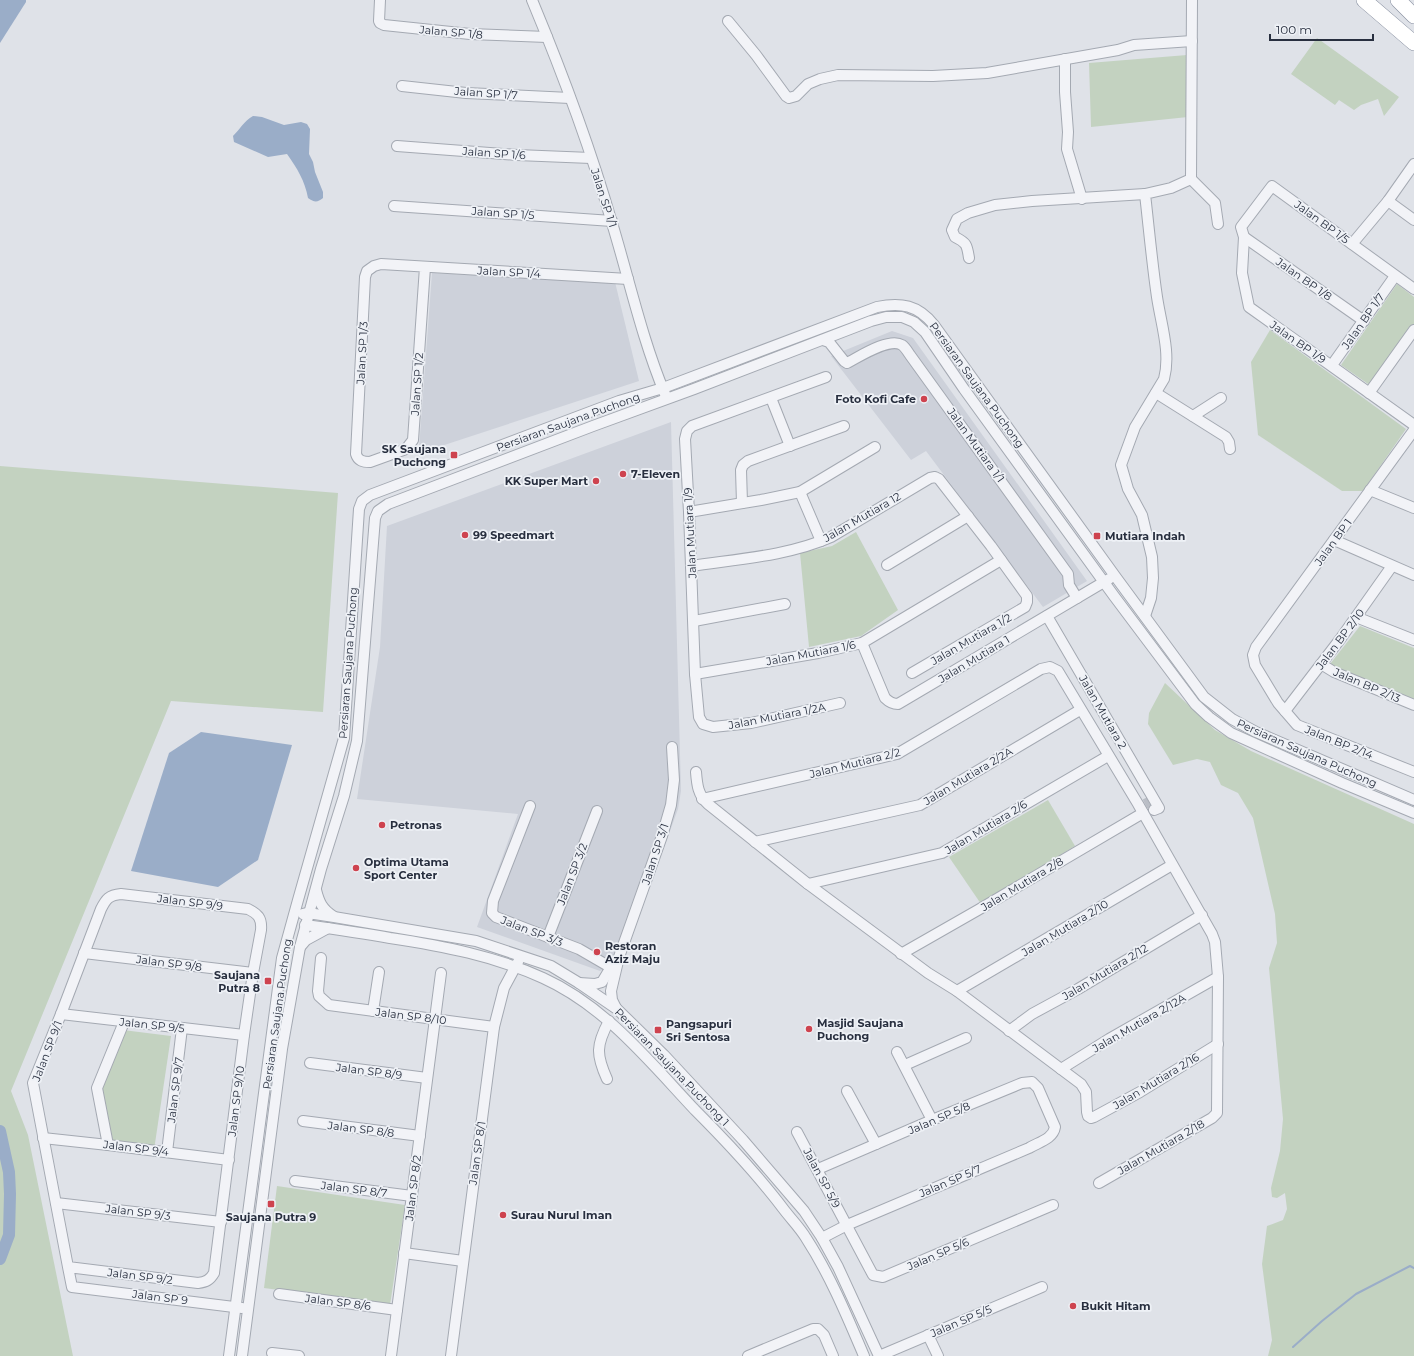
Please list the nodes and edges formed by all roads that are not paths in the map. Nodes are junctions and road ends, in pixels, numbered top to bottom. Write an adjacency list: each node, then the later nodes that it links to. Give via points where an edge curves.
1 (380, 0): 9 (street, Jalan SP 1/8, via 379,21 384,25 470,34)
2 (532, 0): 9 (street, Jalan SP 1/1)
3 (1192, 0): 11 (street)
4 (1364, 0): 12 (highway)
5 (1374, 0): 10 (highway)
6 (1398, 0): 7 (highway)
7 (1414, 16)
8 (728, 21): 13 (street, via 789,98 796,96 808,84 838,75 987,73)
9 (547, 37): 15 (street, Jalan SP 1/1)
10 (1414, 38)
11 (1192, 42): 13 (street, via 1134,45); 19 (street)
12 (1414, 43)
13 (1065, 59): 21 (street, via 1067,149)
14 (402, 86): 15 (street, Jalan SP 1/7, via 466,93)
15 (570, 98): 17 (street, Jalan SP 1/1)
16 (397, 146): 17 (street, Jalan SP 1/6)
17 (591, 158): 25 (street, Jalan SP 1/1)
18 (1414, 164): 22 (street)
19 (1191, 179): 20 (street, via 1171,188); 26 (street, via 1215,204)
20 (1145, 194): 21 (street); 44 (street, via 1167,358 1164,379)
21 (1082, 199): 30 (street, via 995,205 968,213 957,219 952,230 955,236 967,245)
22 (1388, 201): 24 (street); 29 (street)
23 (394, 206): 25 (street, Jalan SP 1/5)
24 (1414, 220)
25 (612, 221): 34 (street, Jalan SP 1/1)
26 (1218, 224)
27 (1241, 227): 28 (street, Jalan BP 1/9); 29 (street, Jalan BP 1/5, via 1272,186)
28 (1244, 237): 36 (street, Jalan BP 1/8); 41 (street, Jalan BP 1/9, via 1242,272 1248,307)
29 (1352, 244): 33 (street, Jalan BP 1/5)
30 (969, 258)
31 (390, 264): 32 (street, Jalan SP 1/4); 56 (street, Jalan SP 1/3, via 374,266 367,271 365,277 356,454)
32 (424, 267): 34 (street, Jalan SP 1/4); 56 (street, Jalan SP 1/2, via 413,440 406,448 377,460)
33 (1395, 276): 35 (street, Jalan BP 1/5); 36 (street, Jalan BP 1/7)
34 (628, 279): 43 (street, Jalan SP 1/1)
35 (1414, 289)
36 (1364, 321): 41 (street, Jalan BP 1/7)
37 (1414, 330): 45 (street)
38 (844, 331): 39 (street, Persiaran Saujana Puchong); 40 (street); 71 (street, Persiaran Saujana Puchong, via 886,317 902,317 914,322 924,332)
39 (823, 340): 40 (street, via 829,342); 48 (street, Persiaran Saujana Puchong)
40 (838, 353): 72 (street, Jalan Mutiara 1/1, via 847,362 883,345 902,345 1068,574)
41 (1332, 365): 45 (street, Jalan BP 1/9)
42 (826, 377): 46 (street, Jalan Mutiara 1/9)
43 (663, 388): 48 (street, Jalan SP 1/1); 70 (street, Persiaran Saujana Puchong, via 876,307 891,304 917,309 934,325); 86 (street, Persiaran Saujana Puchong, via 620,401 370,495 362,501 358,519)
44 (1156, 393): 49 (street); 75 (street, via 1135,427 1122,465 1128,489 1142,515 1152,557 1151,598)
45 (1369, 393): 50 (street, Jalan BP 1/9)
46 (771, 398): 53 (street); 61 (street, Jalan Mutiara 1/9, via 692,426 687,431 685,439)
47 (1221, 398): 49 (street)
48 (667, 399): 89 (street, Persiaran Saujana Puchong, via 388,504 378,511 373,528)
49 (1193, 416): 55 (street, via 1226,437)
50 (1414, 425)
51 (844, 426): 53 (street)
52 (1414, 430): 57 (street, Jalan BP 1)
53 (790, 446): 59 (street, via 743,464)
54 (875, 447): 58 (street)
55 (1230, 450)
56 (360, 460)
57 (1370, 490): 60 (street); 63 (street, Jalan BP 1)
58 (800, 492): 59 (street); 64 (street)
59 (742, 503): 61 (street)
60 (1414, 508)
61 (689, 512): 67 (street, Jalan Mutiara 1/9)
62 (968, 516): 64 (street, Jalan Mutiara 12, via 939,478 935,477); 65 (street); 66 (street)
63 (1334, 540): 68 (street); 80 (street, Jalan BP 1, via 1256,647)
64 (820, 541): 67 (street, Jalan Mutiara 12, via 794,550)
65 (1001, 560): 79 (street, Jalan Mutiara 1/6); 82 (street, Jalan Mutiara 1/2, via 1027,596 1025,607)
66 (887, 564)
67 (691, 566): 77 (street, Jalan Mutiara 1/9)
68 (1392, 566): 69 (street); 76 (street, Jalan BP 2/10)
69 (1414, 575)
70 (1115, 576): 71 (street, Jalan Mutiara 1); 75 (street, Persiaran Saujana Puchong)
71 (1104, 582): 72 (street, Jalan Mutiara 1); 101 (street, Persiaran Saujana Puchong, via 1195,704 1231,734)
72 (1077, 598): 74 (street, Jalan Mutiara 1)
73 (785, 604): 77 (street)
74 (1047, 616): 79 (street, Jalan Mutiara 1, via 898,704 888,702 885,698); 99 (street, Jalan Mutiara 2)
75 (1145, 616): 97 (street, Persiaran Saujana Puchong, via 1204,697 1232,719 1277,742)
76 (1356, 617): 78 (street); 81 (street, Jalan BP 2/10)
77 (694, 622): 83 (street, Jalan Mutiara 1/9)
78 (1414, 640)
79 (862, 643): 83 (street, Jalan Mutiara 1/6)
80 (1253, 655): 88 (street, Jalan BP 2/14, via 1255,665)
81 (1321, 664): 85 (street, Jalan BP 2/13, via 1334,672); 88 (street, Jalan BP 2/10)
82 (912, 673)
83 (695, 674): 90 (street, Jalan Mutiara 1/9, via 698,718 703,724)
84 (840, 703): 90 (street, Jalan Mutiara 1/2A, via 751,723)
85 (1414, 705)
86 (346, 710): 89 (street); 91 (street, Persiaran Saujana Puchong)
87 (1080, 710): 93 (street); 96 (street, Jalan Mutiara 2/2, via 1058,671 1050,666 897,754); 102 (street, Jalan Mutiara 2/2A, via 920,805)
88 (1285, 711): 94 (street, Jalan BP 2/14, via 1297,725)
89 (359, 722): 91 (street); 105 (street, Persiaran Saujana Puchong, via 350,774)
90 (713, 727)
91 (344, 738): 107 (street, Persiaran Saujana Puchong)
92 (672, 747): 120 (street, Jalan SP 3/1, via 674,780 671,805)
93 (1108, 756): 99 (street); 104 (street, Jalan Mutiara 2/6, via 942,853)
94 (1413, 770)
95 (696, 772): 96 (street)
96 (702, 799): 102 (street)
97 (1414, 800)
98 (530, 806): 115 (street, Jalan SP 3/3, via 493,901 492,913 496,917)
99 (1148, 806): 103 (street); 118 (street, Jalan Mutiara 2/8)
100 (597, 811): 115 (street, Jalan SP 3/2)
101 (1414, 814)
102 (755, 842): 104 (street)
103 (1172, 865): 109 (street); 129 (street, Jalan Mutiara 2/10)
104 (808, 884): 118 (street)
105 (316, 888): 108 (street, Persiaran Saujana Puchong); 110 (street, via 318,900 325,911)
106 (112, 895): 111 (street, Jalan SP 9/9, via 248,909 259,916); 117 (street, Jalan SP 9/1, via 106,899 101,909)
107 (298, 900): 108 (street); 112 (street, Persiaran Saujana Puchong)
108 (304, 915): 110 (street, Persiaran Saujana Puchong 1); 112 (street); 113 (street, Persiaran Saujana Puchong)
109 (1202, 916): 127 (street, via 1215,942); 138 (street, Jalan Mutiara 2/12, via 1032,1014)
110 (334, 917): 119 (street, Persiaran Saujana Puchong 1, via 476,941)
111 (262, 922): 125 (street, Jalan SP 9/10)
112 (291, 925): 175 (street, Persiaran Saujana Puchong, via 282,958)
113 (305, 925): 114 (street, Persiaran Saujana Puchong 1); 116 (street, Persiaran Saujana Puchong)
114 (328, 928): 116 (street, via 306,940); 122 (street, Persiaran Saujana Puchong 1, via 473,953)
115 (548, 937): 123 (street, Jalan SP 3/3, via 579,949)
116 (300, 947): 176 (street, Persiaran Saujana Puchong, via 282,1049)
117 (84, 953): 125 (street, Jalan SP 9/8); 132 (street, Jalan SP 9/1)
118 (902, 954): 129 (street)
119 (522, 956): 122 (street, Jalan SP 8/1); 128 (street, Persiaran Saujana Puchong 1, via 551,966)
120 (619, 957): 123 (street, Jalan SP 3/1); 130 (street, Jalan SP 3/1, via 611,991)
121 (321, 958): 131 (street, Jalan SP 8/10, via 319,996 329,1005)
122 (516, 966): 134 (street, Persiaran Saujana Puchong 1, via 571,993); 136 (street, Jalan SP 8/1, via 504,988)
123 (610, 967): 128 (street, Jalan SP 3/1, via 602,982)
124 (379, 972): 131 (street)
125 (253, 973): 139 (street, Jalan SP 9/10)
126 (441, 973): 133 (street, Jalan SP 8/2)
127 (1218, 977): 141 (street); 145 (street, Jalan Mutiara 2/12A)
128 (580, 983): 130 (street, Persiaran Saujana Puchong 1)
129 (957, 991): 138 (street)
130 (617, 1009): 167 (street, Persiaran Saujana Puchong 1, via 743,1140 804,1211)
131 (373, 1011): 133 (street, Jalan SP 8/10)
132 (61, 1014): 135 (street, Jalan SP 9/5); 154 (street, Jalan SP 9/1, via 33,1083)
133 (435, 1019): 136 (street, Jalan SP 8/10); 146 (street, Jalan SP 8/2)
134 (609, 1021): 147 (street, via 600,1037 599,1046); 187 (street, Persiaran Saujana Puchong 1, via 734,1150 805,1236 826,1272)
135 (124, 1022): 137 (street, Jalan SP 9/5); 156 (street, via 97,1088)
136 (494, 1027): 169 (street, Jalan SP 8/1)
137 (182, 1028): 139 (street, Jalan SP 9/5); 157 (street, Jalan SP 9/7)
138 (1010, 1030): 145 (street)
139 (244, 1035): 158 (street, Jalan SP 9/10)
140 (966, 1038): 144 (street)
141 (1218, 1044): 145 (street, Jalan Mutiara 2/16, via 1140,1092 1091,1118 1088,1116 1085,1087); 161 (street, Jalan Mutiara 2/18, via 1217,1107 1212,1118)
142 (897, 1052): 144 (street)
143 (310, 1063): 146 (street, Jalan SP 8/9)
144 (905, 1064): 150 (street)
145 (1061, 1069)
146 (427, 1078): 153 (street, Jalan SP 8/2)
147 (607, 1079)
148 (847, 1091): 155 (street)
149 (1047, 1109): 150 (street, Jalan SP 5/8, via 1038,1088 1032,1082 1022,1083); 166 (street, Jalan SP 5/7, via 1055,1127 1050,1137)
150 (932, 1120): 155 (street, Jalan SP 5/8)
151 (303, 1121): 153 (street, Jalan SP 8/8)
152 (797, 1132): 159 (street, Jalan SP 5/9)
153 (420, 1136): 162 (street, Jalan SP 8/2)
154 (43, 1138): 156 (street, Jalan SP 9/4); 163 (street, Jalan SP 9/1)
155 (876, 1144): 159 (street, Jalan SP 5/8)
156 (108, 1145): 157 (street, Jalan SP 9/4)
157 (167, 1152): 158 (street, Jalan SP 9/4)
158 (229, 1160): 165 (street, Jalan SP 9/10)
159 (818, 1169): 166 (street, Jalan SP 5/9)
160 (295, 1181): 162 (street, Jalan SP 8/7)
161 (1099, 1183)
162 (412, 1196): 168 (street, Jalan SP 8/2)
163 (56, 1203): 165 (street, Jalan SP 9/3); 170 (street, Jalan SP 9/1)
164 (1053, 1205): 166 (street, Jalan SP 5/6, via 883,1277 873,1275)
165 (221, 1222): 171 (street, Jalan SP 9/10, via 216,1266)
166 (847, 1225): 167 (street, Jalan SP 5/7)
167 (822, 1238): 188 (street, Persiaran Saujana Puchong 1)
168 (404, 1253): 169 (street); 177 (street, Jalan SP 8/2)
169 (463, 1261): 184 (street, Jalan SP 8/1)
170 (68, 1267): 171 (street, Jalan SP 9/2, via 198,1283); 172 (street, Jalan SP 9/1)
171 (211, 1278)
172 (72, 1287): 175 (street, Jalan SP 9)
173 (1042, 1287): 178 (street, Jalan SP 5/5)
174 (279, 1294): 177 (street, Jalan SP 8/6)
175 (236, 1307): 176 (street, Jalan SP 9); 180 (street, Persiaran Saujana Puchong)
176 (248, 1309): 181 (street, Persiaran Saujana Puchong)
177 (397, 1310): 183 (street, Jalan SP 8/2)
178 (928, 1335): 188 (street, Jalan SP 5/5); 189 (street)
179 (272, 1352): 182 (street)
180 (229, 1356)
181 (242, 1356)
182 (299, 1356)
183 (391, 1356)
184 (450, 1356)
185 (748, 1356): 186 (street, via 813,1329 818,1329 824,1336)
186 (833, 1356)
187 (864, 1356)
188 (879, 1356)
189 (938, 1356)

